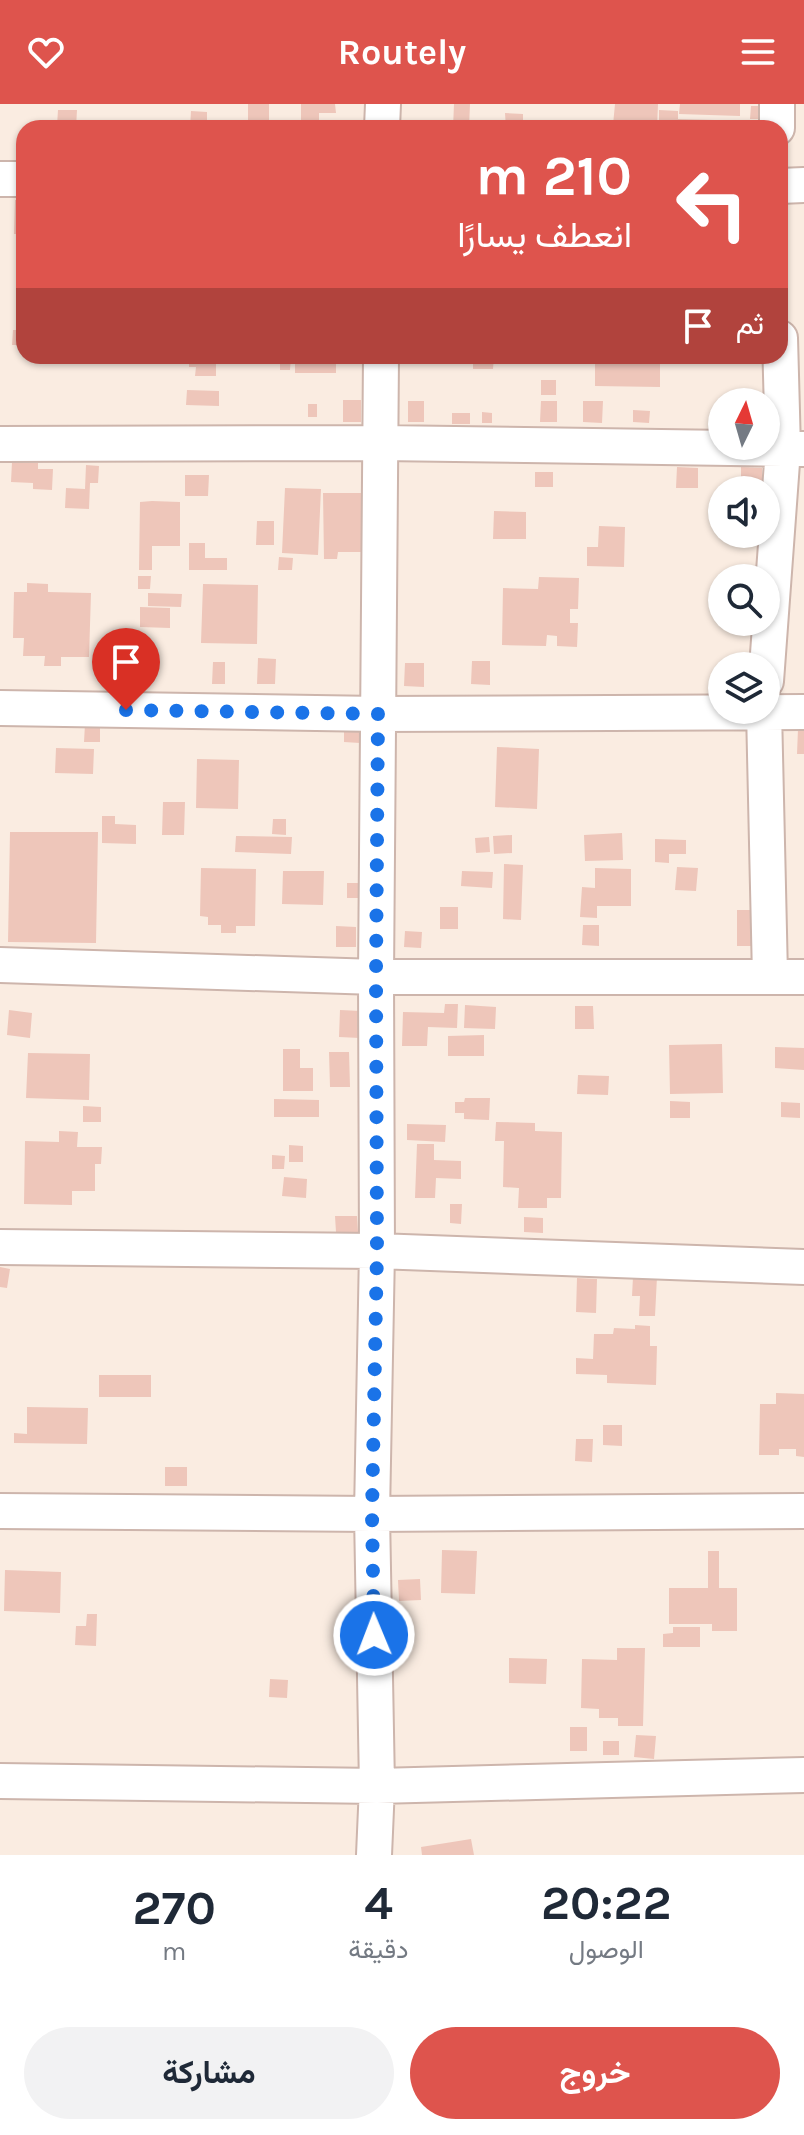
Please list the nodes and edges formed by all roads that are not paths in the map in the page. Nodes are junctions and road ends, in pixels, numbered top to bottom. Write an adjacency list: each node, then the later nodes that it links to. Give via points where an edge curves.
1 (381, 364): 3 (street)
2 (783, 364): 5 (street)
3 (381, 443): 4 (street); 5 (street); 11 (street)
4 (0, 444)
5 (793, 449): 6 (street)
6 (771, 652)
7 (708, 704): 11 (street)
8 (780, 706): 10 (street)
9 (0, 708): 11 (street)
10 (804, 712)
11 (378, 714): 15 (street)
12 (765, 724): 14 (street)
13 (0, 965): 15 (street)
14 (770, 976): 15 (street); 16 (street)
15 (376, 977): 18 (street)
16 (804, 977)
17 (0, 1247): 18 (street)
18 (377, 1251): 19 (street); 22 (street)
19 (804, 1267)
20 (0, 1511): 22 (street)
21 (804, 1511): 22 (street)
22 (372, 1514): 25 (street)
23 (804, 1775): 25 (street)
24 (0, 1781): 25 (street)
25 (377, 1786): 26 (street)
26 (374, 1855)

